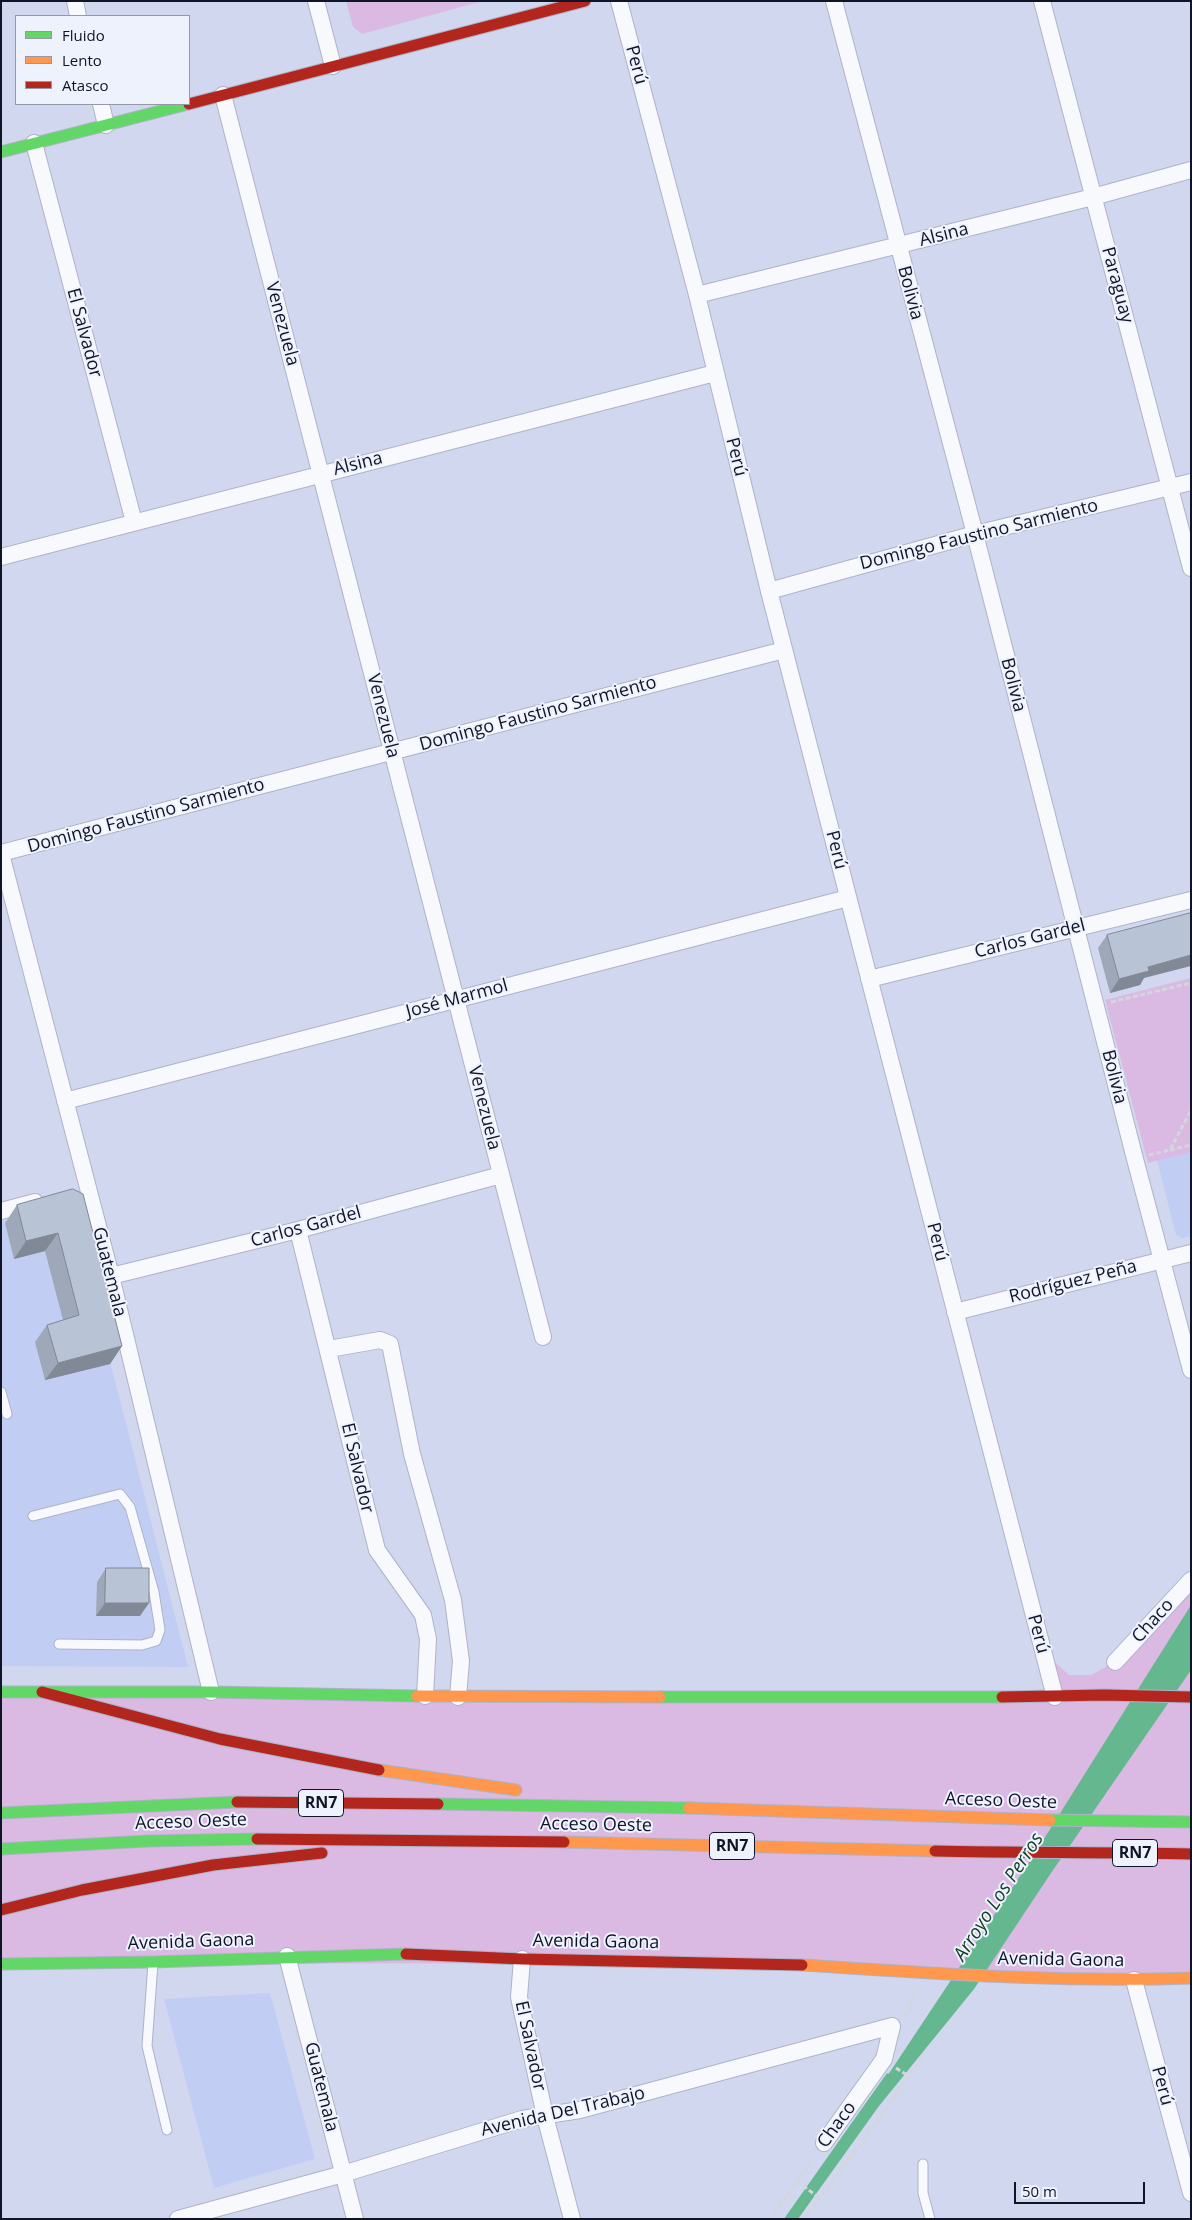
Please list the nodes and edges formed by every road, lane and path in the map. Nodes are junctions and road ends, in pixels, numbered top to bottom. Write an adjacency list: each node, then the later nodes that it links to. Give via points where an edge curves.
1 (74, 1): 8 (street)
2 (316, 1): 9 (street)
3 (585, 1): 7 (main road)
4 (619, 1): 20 (street, Perú)
5 (834, 1): 19 (street, Bolivia)
6 (1042, 1): 18 (street, Paraguay)
7 (545, 6): 9 (main road)
8 (78, 15)
9 (333, 66): 10 (main road)
10 (223, 95): 11 (main road); 22 (street, Venezuela)
11 (190, 103)
12 (101, 105): 14 (street)
13 (184, 105): 14 (main road)
14 (106, 125): 15 (main road)
15 (34, 143): 16 (main road); 25 (street, El Salvador)
16 (1, 152)
17 (1191, 170): 18 (street, Alsina)
18 (1094, 197): 19 (street, Alsina); 24 (street, Paraguay)
19 (898, 246): 20 (street, Alsina); 26 (street, Bolivia)
20 (697, 295): 21 (street, Perú)
21 (715, 373): 22 (street, Alsina); 29 (street, Perú)
22 (321, 474): 25 (street, Alsina); 31 (street, Venezuela)
23 (1191, 482): 24 (street, Domingo Faustino Sarmiento)
24 (1170, 488): 26 (street, Domingo Faustino Sarmiento); 28 (street, Paraguay)
25 (134, 522): 27 (street, Alsina)
26 (975, 534): 29 (street, Domingo Faustino Sarmiento); 35 (street, Bolivia)
27 (1, 557)
28 (1191, 568)
29 (769, 591): 30 (street, Perú)
30 (784, 650): 31 (street, Domingo Faustino Sarmiento); 33 (street, Perú)
31 (392, 752): 32 (street, Domingo Faustino Sarmiento); 38 (street, Venezuela)
32 (1, 853): 40 (street, Guatemala)
33 (848, 898): 36 (street, Perú); 38 (street, José Marmol)
34 (1191, 900): 35 (street, Carlos Gardel)
35 (1075, 928): 36 (street, Carlos Gardel); 39 (street, Bolivia)
36 (869, 979): 54 (street, Perú)
37 (1190, 984): 39 (path)
38 (456, 999): 40 (street, José Marmol); 45 (street, Venezuela)
39 (1096, 1006): 44 (street, Bolivia)
40 (65, 1101): 46 (street, Guatemala)
41 (1191, 1110): 43 (path)
42 (1191, 1145): 43 (path)
43 (1170, 1150): 44 (path)
44 (1135, 1159): 52 (street, Bolivia)
45 (501, 1175): 50 (street, Carlos Gardel); 55 (street, Venezuela)
46 (88, 1188): 47 (street); 53 (street, Guatemala)
47 (69, 1193)
48 (49, 1198): 49 (street)
49 (1, 1211)
50 (298, 1230): 53 (street, Carlos Gardel); 56 (street, El Salvador)
51 (1191, 1253): 52 (street, Rodríguez Peña)
52 (1161, 1260): 54 (street, Rodríguez Peña); 57 (street, Bolivia)
53 (111, 1276): 66 (street, Guatemala)
54 (955, 1312): 69 (street, Perú)
55 (543, 1337)
56 (329, 1349): 67 (street, El Salvador, via 378,1550 423,1615 428,1639); 68 (street, via 380,1340 390,1344 412,1454 453,1600 461,1661)
57 (1191, 1370)
58 (1, 1392): 59 (lane)
59 (7, 1414)
60 (34, 1516): 62 (lane, via 120,1494 130,1507 154,1592 160,1630 156,1641 142,1645)
61 (1191, 1580): 63 (street, Chaco)
62 (59, 1644)
63 (1115, 1662)
64 (1, 1692): 65 (main road)
65 (42, 1692): 66 (main road); 71 (main road, via 160,1725 370,1769)
66 (211, 1692): 67 (main road)
67 (425, 1696): 68 (main road)
68 (458, 1697): 69 (main road)
69 (1055, 1697): 70 (main road)
70 (1191, 1697)
71 (641, 1806): 72 (main road, Acceso Oeste / RN7, via 246,1802); 73 (main road, Acceso Oeste / RN7, via 1034,1820)
72 (1, 1812)
73 (1191, 1822)
74 (440, 1839): 75 (main road, Acceso Oeste / RN7, via 262,1837 90,1842); 76 (main road, Acceso Oeste / RN7); 77 (main road, via 213,1865 82,1890)
75 (1, 1849)
76 (1191, 1854)
77 (1, 1910)
78 (287, 1956): 79 (main road, Avenida Gaona, via 392,1953); 80 (main road, Avenida Gaona); 93 (street, Guatemala)
79 (522, 1959): 82 (main road, Avenida Gaona, via 760,1963); 89 (street, El Salvador, via 519,1997)
80 (153, 1962): 81 (main road, Avenida Gaona); 90 (lane, via 147,2046)
81 (1, 1964)
82 (919, 1972): 84 (main road, Avenida Gaona); 85 (path, via 907,2012)
83 (1191, 1978): 84 (main road, Avenida Gaona)
84 (1134, 1980): 95 (street, Perú)
85 (892, 2026): 89 (street, Avenida Del Trabajo, via 580,2110); 91 (street, Chaco, via 884,2059)
86 (924, 2054): 88 (path)
87 (889, 2064): 88 (path)
88 (910, 2076): 96 (path)
89 (545, 2116): 93 (street, Avenida Del Trabajo, via 522,2119); 99 (street, El Salvador)
90 (167, 2130)
91 (824, 2143): 94 (path, Chaco)
92 (923, 2164): 102 (lane, via 923,2193)
93 (343, 2174): 97 (street, Avenida Del Trabajo); 98 (street, Guatemala)
94 (797, 2181): 96 (path); 100 (path, Chaco)
95 (1191, 2193)
96 (817, 2197): 101 (path)
97 (178, 2219)
98 (356, 2219)
99 (572, 2219)
100 (770, 2219)
101 (804, 2219)
102 (930, 2219)

